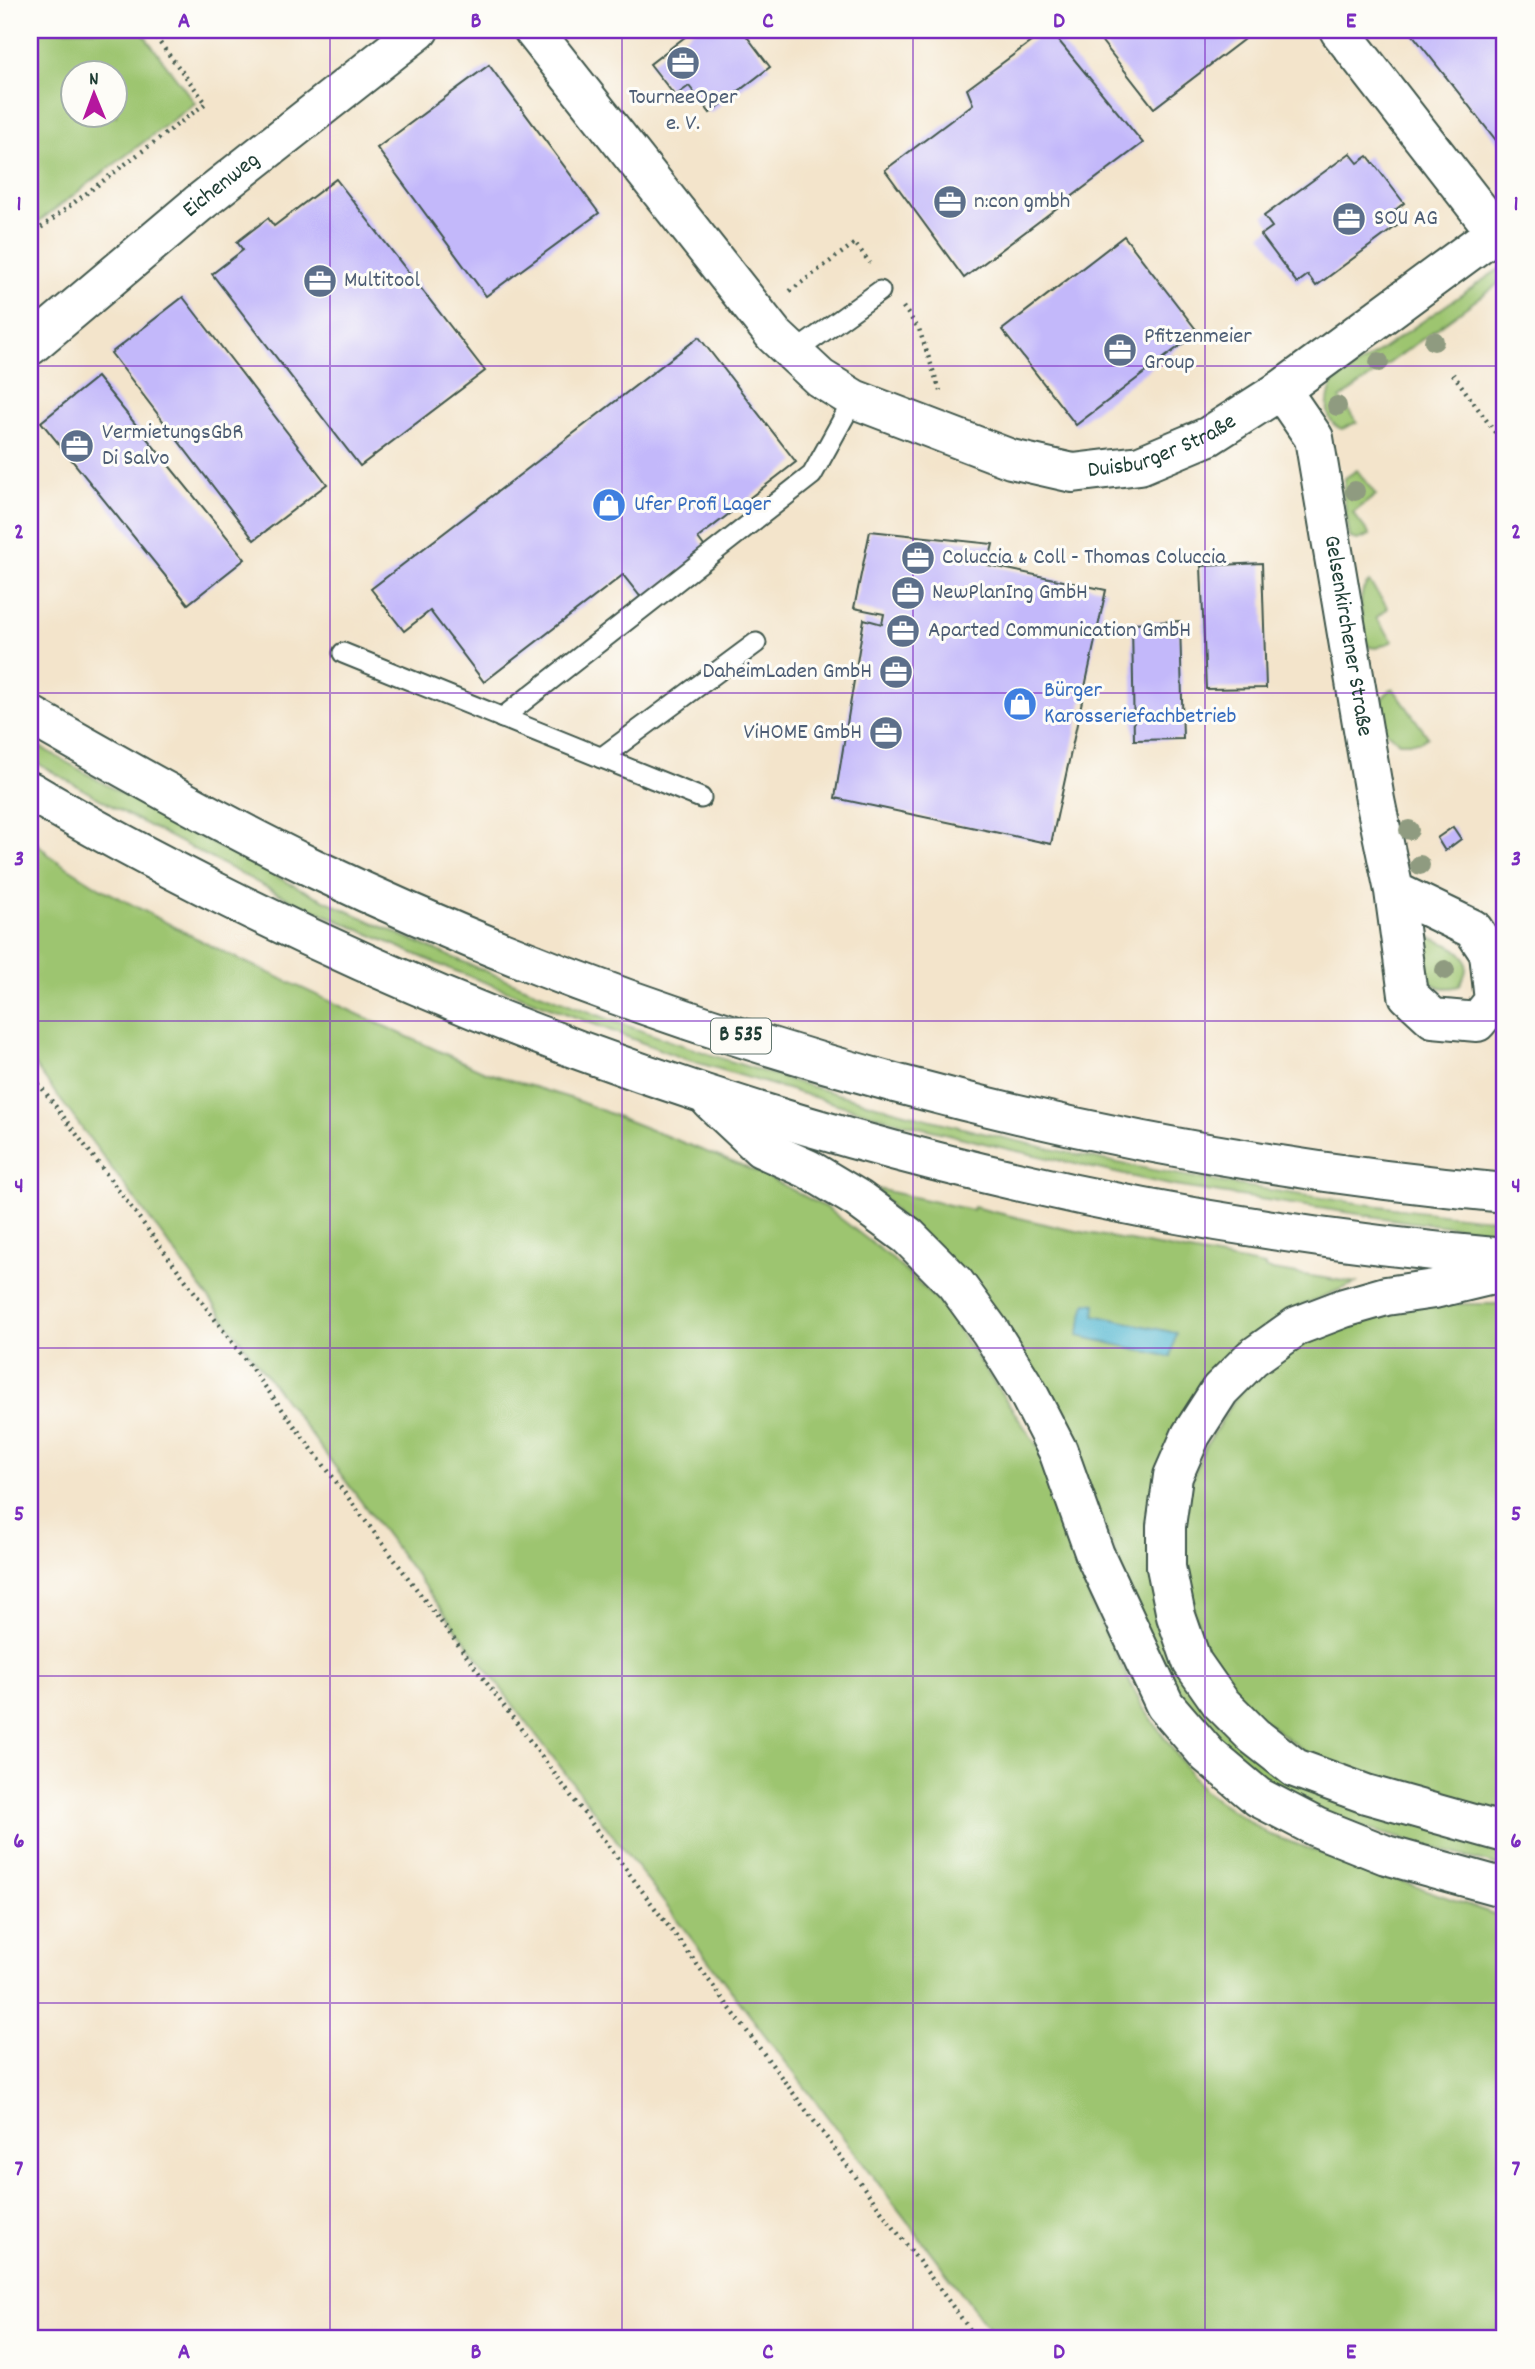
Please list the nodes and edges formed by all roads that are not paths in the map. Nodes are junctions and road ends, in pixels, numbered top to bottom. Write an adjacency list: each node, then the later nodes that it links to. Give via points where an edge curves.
1 (419, 30): 6 (main road, Eichenweg, via 198,204)
2 (533, 30): 7 (main road, Duisburger Straße)
3 (1339, 30): 4 (main road, Duisburger Straße)
4 (1501, 229): 8 (main road, Duisburger Straße)
5 (880, 291): 7 (lane)
6 (30, 346)
7 (792, 354): 9 (main road, Duisburger Straße)
8 (1281, 390): 9 (main road, Duisburger Straße, via 1209,436 1140,465 1073,473 1011,459); 17 (main road, Gelsenkirchener Straße, via 1314,438)
9 (854, 399): 13 (lane, via 811,475)
10 (756, 643): 14 (lane)
11 (343, 653): 13 (lane)
12 (30, 715): 19 (main road, B 535, via 168,794 428,920 636,1001 766,1045 962,1101 1158,1145 1308,1170)
13 (502, 718): 14 (lane)
14 (601, 758): 16 (lane)
15 (30, 791): 18 (main road, via 184,876 409,983)
16 (701, 798)
17 (1394, 891)
18 (704, 1095): 20 (main road, via 1030,1184 1296,1234); 23 (main road, via 761,1147 858,1199 908,1237 969,1302 1026,1389 1058,1451 1095,1555 1165,1705 1208,1755 1258,1797 1316,1827 1386,1855)
19 (1505, 1193)
20 (1505, 1258)
21 (1505, 1272): 22 (main road, via 1344,1308 1297,1326 1252,1358 1220,1390 1191,1435 1173,1476 1166,1567 1192,1662 1220,1702 1254,1737 1295,1768 1366,1794)
22 (1505, 1833)
23 (1505, 1888)

